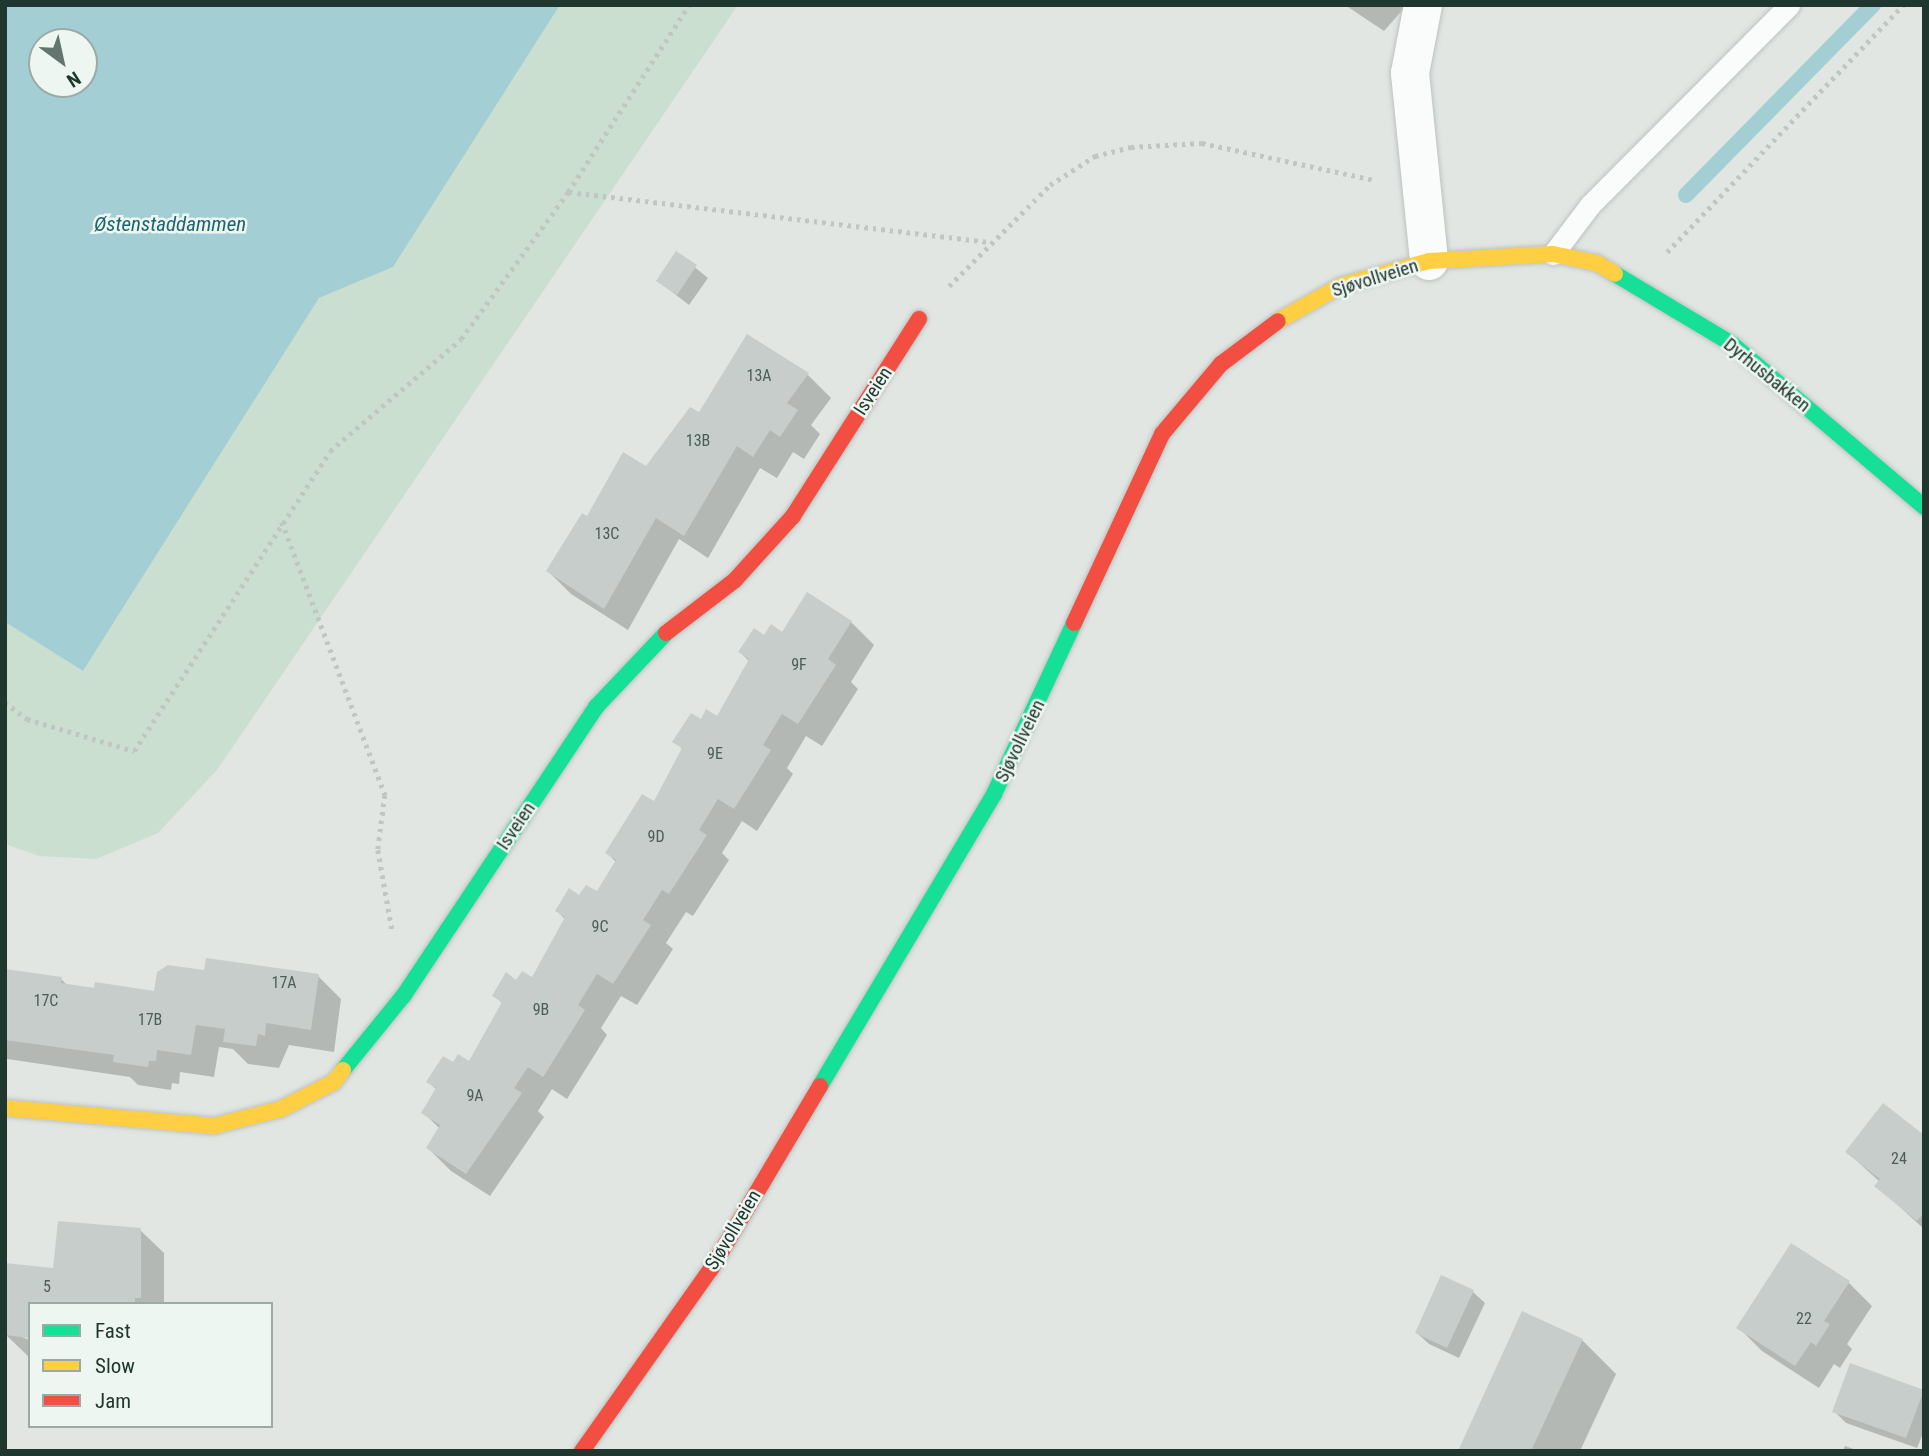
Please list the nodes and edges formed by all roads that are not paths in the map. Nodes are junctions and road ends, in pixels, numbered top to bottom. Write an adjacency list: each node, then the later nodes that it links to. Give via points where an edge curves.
1 (1423, 5): 4 (street, via 1410,74)
2 (1788, 5): 3 (lane, via 1590,205)
3 (1553, 254): 4 (street, Sjøvollveien); 5 (street, Sjøvollveien)
4 (1429, 261): 9 (street, Sjøvollveien, via 1340,286 1292,310 1221,364 1162,434 994,794 710,1269)
5 (1597, 263): 7 (street, Dyrhusbakken, via 1732,344)
6 (919, 319): 8 (street, Isveien, via 793,516 735,580 661,637 596,706 404,995 334,1082 281,1109 214,1126)
7 (1924, 507)
8 (5, 1108)
9 (582, 1451)

